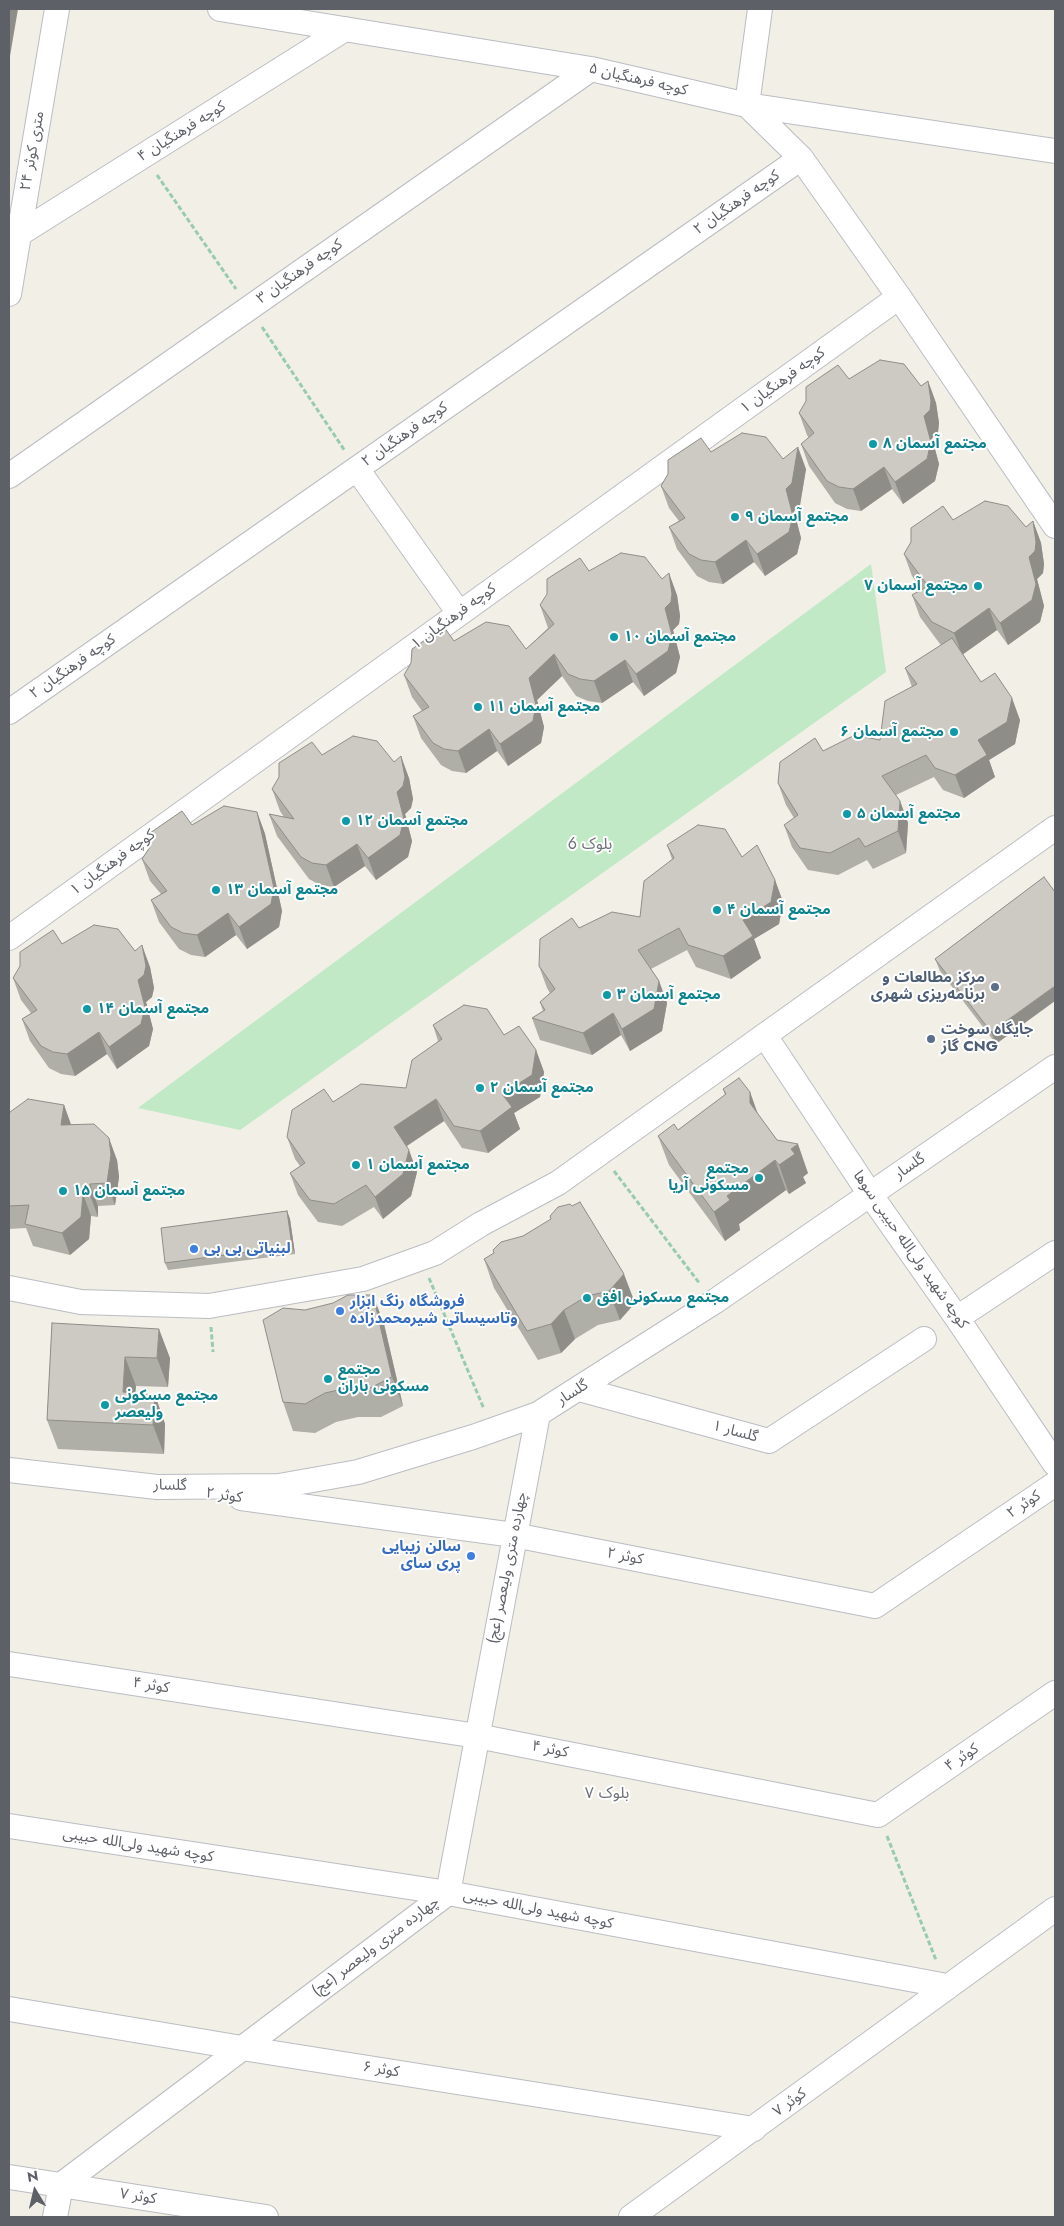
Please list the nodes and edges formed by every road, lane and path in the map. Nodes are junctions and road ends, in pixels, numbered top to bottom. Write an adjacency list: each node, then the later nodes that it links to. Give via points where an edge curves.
1 (58, 9): 9 (street, ۲۴ متری کوثر)
2 (220, 9): 4 (street, کوچه فرهنگیان ۵)
3 (760, 9): 6 (street)
4 (345, 29): 5 (street, کوچه فرهنگیان ۵); 9 (street, کوچه فرهنگیان ۴)
5 (591, 69): 6 (street, کوچه فرهنگیان ۵); 13 (street, کوچه فرهنگیان ۳)
6 (747, 105): 7 (street, کوچه فرهنگیان ۵); 8 (street)
7 (1055, 151)
8 (801, 158): 11 (street); 12 (street, کوچه فرهنگیان ۲)
9 (19, 234): 10 (street, ۲۴ متری کوثر)
10 (9, 294)
11 (899, 297): 14 (street); 15 (street, کوچه فرهنگیان ۱)
12 (357, 469): 15 (street); 16 (street, کوچه فرهنگیان ۲)
13 (9, 476)
14 (1055, 526)
15 (460, 613): 18 (street, کوچه فرهنگیان ۱)
16 (9, 712)
17 (1055, 828): 19 (street)
18 (9, 938)
19 (765, 1036): 21 (street); 22 (street, کوچه شهید ولی‌الله حبیبی سوها)
20 (1055, 1067): 22 (street, گلسار)
21 (600, 1153): 24 (street, via 558,1183); 26 (path)
22 (870, 1194): 26 (street, گلسار); 27 (street, کوچه شهید ولی‌الله حبیبی سوها)
23 (1055, 1253): 27 (street)
24 (421, 1258): 25 (street, via 363,1279 209,1306 81,1302); 31 (path)
25 (9, 1288)
26 (714, 1302): 29 (street, گلسار)
27 (957, 1318): 32 (street, کوچه شهید ولی‌الله حبیبی سوها)
28 (924, 1339): 29 (street, گلسار ۱, via 769,1442)
29 (579, 1389): 30 (street, گلسار)
30 (538, 1414): 31 (street, گلسار); 36 (street, چهارده متری ولیعصر (عج))
31 (493, 1430): 35 (street, گلسار, via 358,1472 279,1486)
32 (1055, 1464)
33 (9, 1470): 35 (street, گلسار)
34 (1055, 1484): 36 (street, کوثر ۲, via 875,1606)
35 (157, 1487): 36 (street, کوثر ۲)
36 (514, 1535): 39 (street, چهارده متری ولیعصر (عج))
37 (9, 1664): 39 (street, کوثر ۴)
38 (1055, 1693): 40 (street, کوثر ۴)
39 (477, 1736): 40 (street, کوثر ۴); 42 (street, چهارده متری ولیعصر (عج))
40 (878, 1815): 44 (path)
41 (9, 1826): 42 (street, کوچه شهید ولی‌الله حبیبی)
42 (448, 1893): 44 (street, کوچه شهید ولی‌الله حبیبی); 46 (street, چهارده متری ولیعصر (عج))
43 (1055, 1909): 44 (street, کوثر ۷)
44 (947, 1986): 47 (street, کوثر ۷)
45 (9, 2009): 46 (street, کوثر ۶)
46 (242, 2048): 47 (street, کوثر ۶); 49 (street, چهارده متری ولیعصر (عج))
47 (754, 2129): 52 (street, کوثر ۷)
48 (9, 2177): 49 (street, کوثر ۷)
49 (61, 2185): 50 (street); 51 (street, کوثر ۷)
50 (55, 2217)
51 (266, 2217)
52 (631, 2217)

